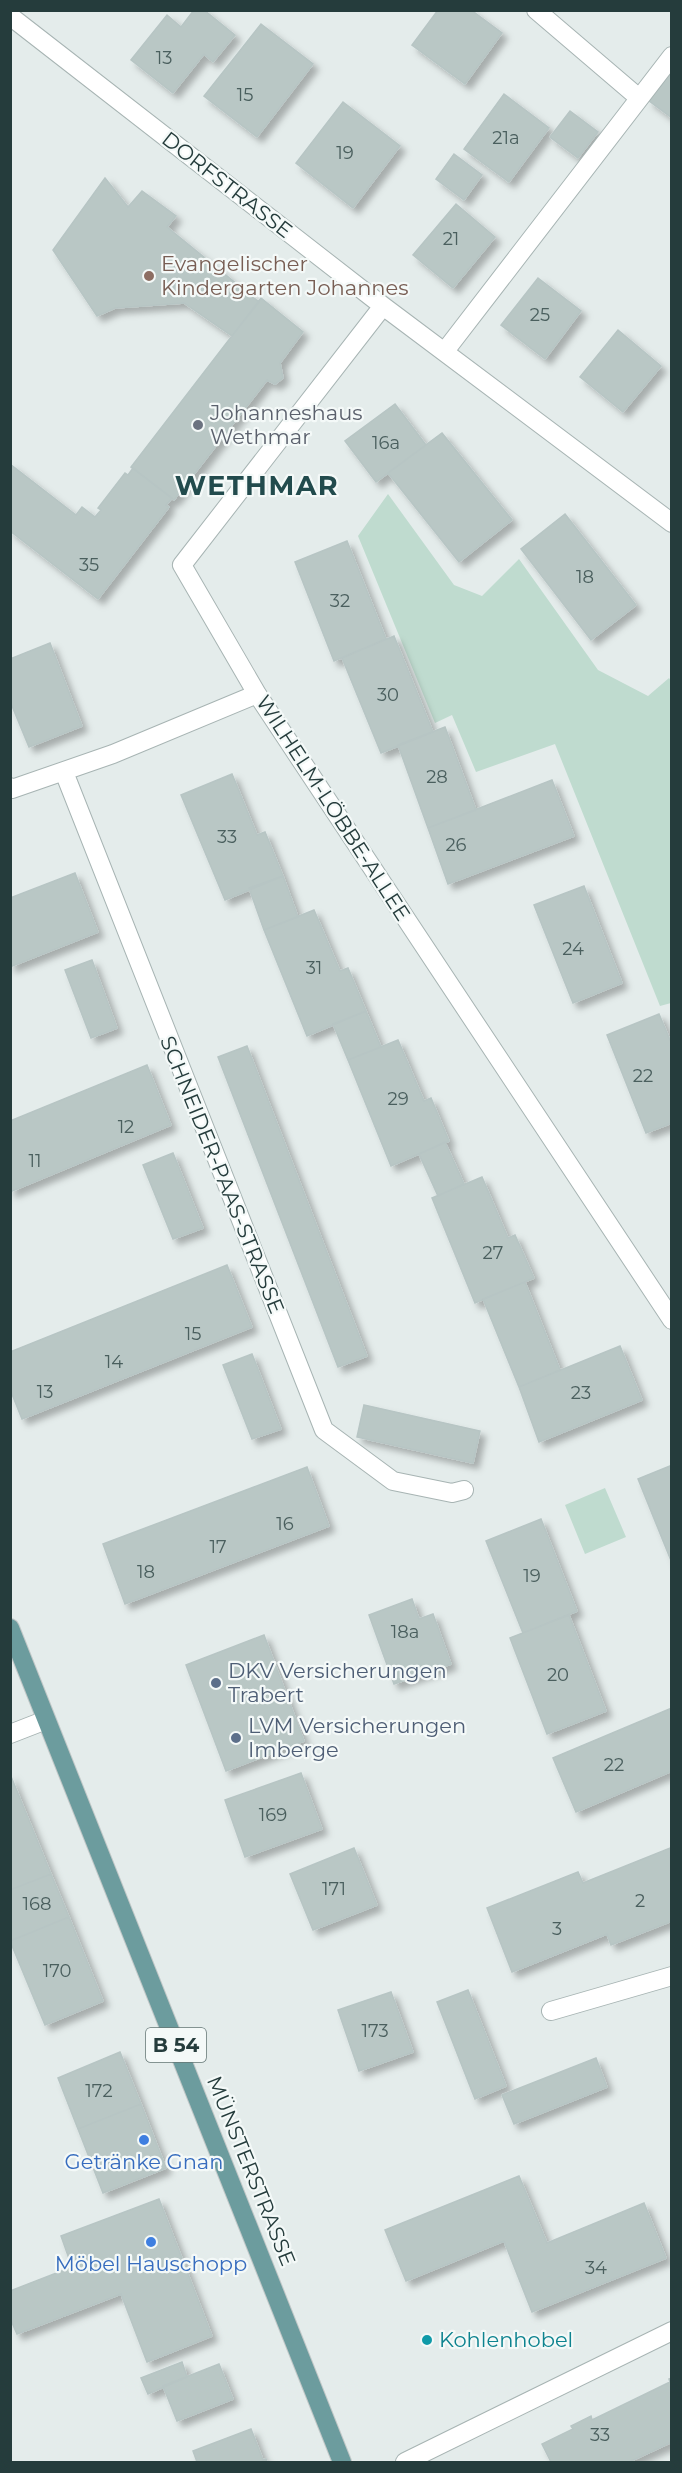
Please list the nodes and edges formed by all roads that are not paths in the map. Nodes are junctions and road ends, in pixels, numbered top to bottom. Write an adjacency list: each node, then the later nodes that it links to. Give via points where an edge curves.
1 (536, 10): 4 (street)
2 (10, 16): 5 (street, DORFSTRASSE)
3 (672, 56): 4 (street)
4 (639, 98): 6 (street)
5 (383, 306): 6 (street, DORFSTRASSE); 8 (street, WILHELM-LÖBBE-ALLEE, via 182,565)
6 (445, 351): 7 (street, DORFSTRASSE)
7 (672, 523)
8 (257, 694): 9 (street); 11 (street, WILHELM-LÖBBE-ALLEE)
9 (64, 772): 10 (street); 12 (street, SCHNEIDER-PAAS-STRASSE, via 324,1431 393,1481 452,1493)
10 (10, 787)
11 (672, 1320)
12 (464, 1490)
13 (10, 1628): 14 (main road, MÜNSTERSTRASSE / B 54)
14 (46, 1720): 15 (street); 19 (main road, MÜNSTERSTRASSE / B 54)
15 (10, 1734)
16 (672, 1976): 17 (street)
17 (550, 2011)
18 (672, 2331): 20 (street)
19 (342, 2463)
20 (405, 2463)

